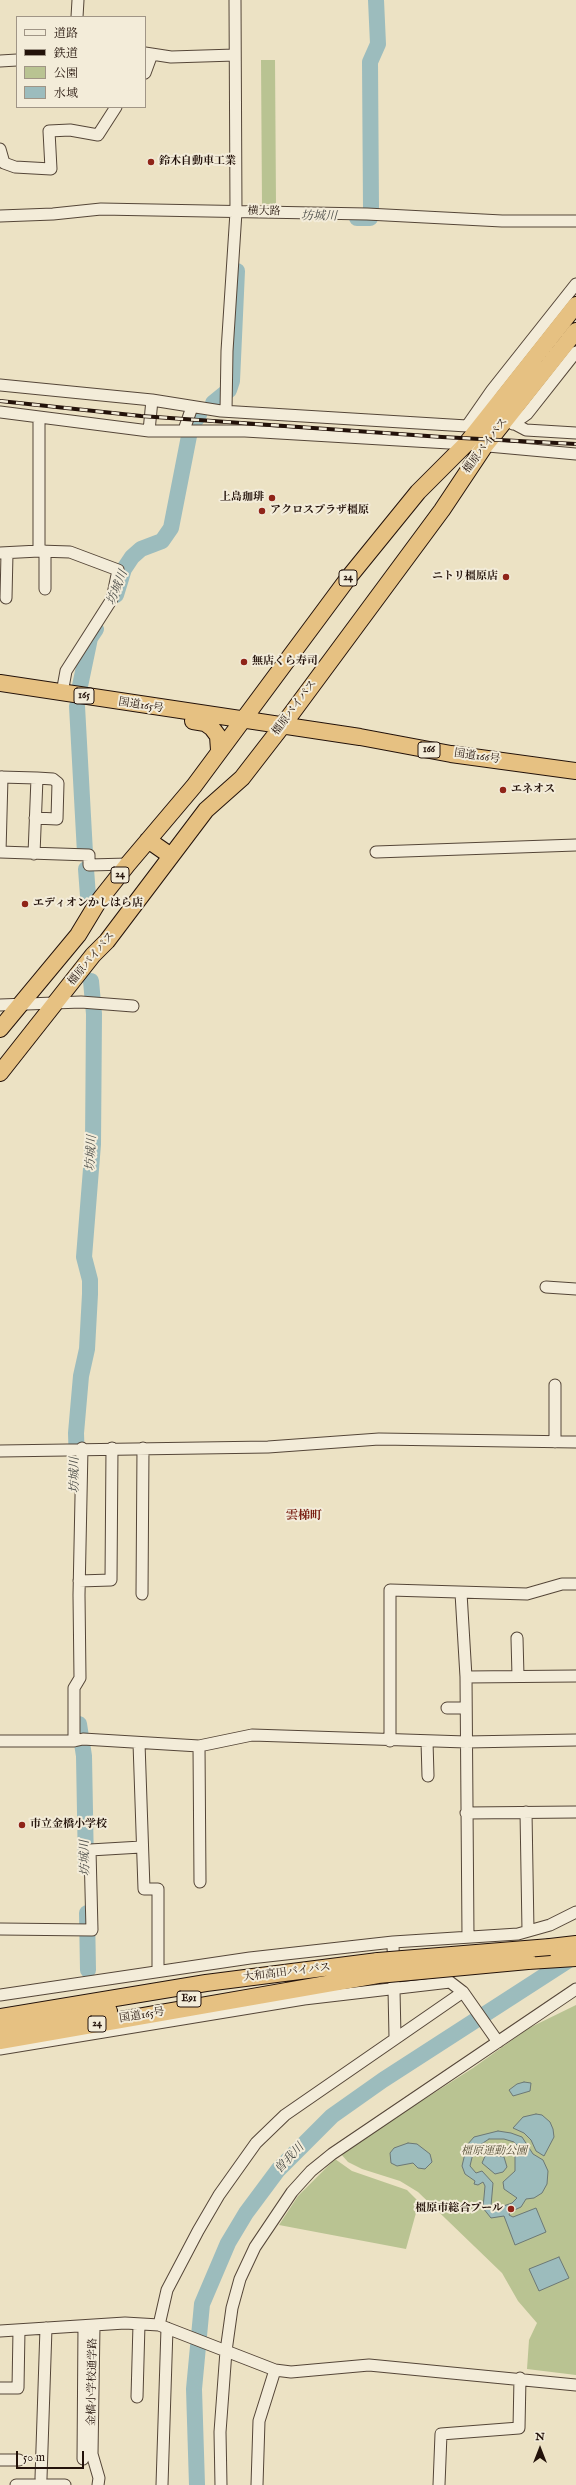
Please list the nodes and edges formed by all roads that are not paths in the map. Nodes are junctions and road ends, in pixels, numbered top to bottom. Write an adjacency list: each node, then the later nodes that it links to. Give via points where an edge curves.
1 (78, 0): 3 (street)
2 (235, 0): 5 (street)
3 (77, 16)
4 (148, 54): 5 (street); 8 (street)
5 (235, 56): 11 (street)
6 (16, 60): 7 (street)
7 (0, 61)
8 (146, 67)
9 (115, 108): 10 (street, via 98,135 70,130 49,131 51,169 15,167 4,163)
10 (0, 149)
11 (236, 212): 12 (street, 横大路, via 101,209); 13 (street, 横大路); 21 (street)
12 (0, 216)
13 (576, 221)
14 (576, 284): 25 (street, via 492,390)
15 (576, 305): 25 (highway, 橿原バイパス / 24)
16 (576, 331): 24 (highway, 橿原バイパス)
17 (576, 352): 24 (street, via 527,414)
18 (0, 385): 19 (street)
19 (152, 400): 20 (street); 26 (street)
20 (192, 407): 21 (street); 27 (street)
21 (226, 411): 25 (street)
22 (0, 412): 23 (street)
23 (39, 417): 26 (street); 32 (street)
24 (510, 422): 28 (street, via 526,430); 30 (highway, 橿原バイパス)
25 (471, 428): 29 (highway, 橿原バイパス / 24)
26 (149, 430): 27 (street)
27 (184, 430): 29 (street, via 245,431)
28 (576, 433)
29 (466, 444): 30 (street); 39 (highway, 橿原バイパス / 24, via 418,492 393,522)
30 (484, 447): 31 (street); 40 (highway, 橿原バイパス, via 442,510)
31 (576, 454)
32 (42, 551): 33 (street); 34 (street); 37 (street, via 70,552 118,570 112,599 66,670)
33 (4, 553): 35 (street)
34 (45, 589)
35 (6, 598)
36 (0, 683): 37 (highway, 国道165号 / 165)
37 (62, 693): 38 (highway, 国道165号 / 165)
38 (168, 710): 39 (highway, 国道165号 / 165); 41 (highway, via 184,719 205,723 212,728 218,736)
39 (241, 720): 40 (highway, 国道165号 / 165); 41 (highway, 橿原バイパス / 24)
40 (283, 725): 42 (highway, 国道166号 / 166, via 451,754); 51 (highway, 橿原バイパス, via 242,778 206,810)
41 (219, 750): 46 (highway, 橿原バイパス / 24, via 194,786)
42 (576, 771)
43 (1, 777): 44 (street); 48 (street)
44 (37, 778): 45 (street); 45 (street, via 53,779 58,783 57,819)
45 (36, 818): 50 (street)
46 (148, 840): 51 (highway); 52 (highway, 橿原バイパス / 24)
47 (576, 845): 49 (street)
48 (0, 852): 50 (street)
49 (376, 852)
50 (34, 854): 52 (street, via 88,855 89,865)
51 (171, 856): 53 (highway, 橿原バイパス, via 107,941)
52 (128, 864): 55 (highway, 橿原バイパス / 24, via 98,902 78,935)
53 (56, 1002): 55 (street); 56 (street); 58 (highway, 橿原バイパス)
54 (0, 1005): 55 (street)
55 (18, 1006): 57 (highway, 橿原バイパス / 24)
56 (133, 1006)
57 (0, 1029)
58 (0, 1073)
59 (546, 1287): 60 (street)
60 (576, 1289)
61 (555, 1385): 62 (street)
62 (555, 1442): 63 (street); 66 (street, via 379,1439 268,1447)
63 (576, 1442)
64 (78, 1448): 65 (street); 67 (street); 68 (street)
65 (112, 1448): 66 (street); 68 (street, via 111,1580)
66 (143, 1448): 71 (street)
67 (0, 1450)
68 (79, 1581): 78 (street)
69 (576, 1584): 70 (street, via 562,1584 527,1594)
70 (461, 1593): 75 (street); 81 (street, via 390,1590)
71 (142, 1594)
72 (517, 1638): 73 (street)
73 (518, 1676): 74 (street); 75 (street)
74 (576, 1676)
75 (466, 1677): 77 (street)
76 (447, 1708): 77 (street)
77 (466, 1708): 83 (street)
78 (78, 1740): 80 (street); 84 (street)
79 (576, 1740): 83 (street)
80 (0, 1741)
81 (390, 1741): 82 (street); 85 (street, via 252,1735)
82 (427, 1741): 83 (street); 86 (street)
83 (466, 1742): 89 (street)
84 (139, 1743): 85 (street); 90 (street)
85 (199, 1746): 91 (street)
86 (428, 1776)
87 (526, 1812): 88 (street); 89 (street); 94 (street)
88 (576, 1812)
89 (466, 1813): 95 (street)
90 (141, 1847): 93 (street, via 90,1850 92,1930); 102 (street, via 144,1889 158,1889)
91 (200, 1882)
92 (576, 1912): 94 (street, via 550,1925)
93 (0, 1929)
94 (528, 1931): 95 (street)
95 (468, 1937): 96 (street)
96 (393, 1942): 102 (street); 103 (street)
97 (576, 1945): 101 (highway, 大和高田バイパス / E91, bridge)
98 (576, 1958): 99 (highway, 大和高田バイパス / E91)
99 (528, 1961): 100 (highway); 101 (highway, 大和高田バイパス / E91, bridge)
100 (576, 1961)
101 (378, 1968): 107 (highway, via 189,1976); 108 (highway, 大和高田バイパス / E91, via 206,1984); 109 (highway, 大和高田バイパス / E91); 112 (highway, 国道165号 / 24, via 194,2008)
102 (158, 1971): 106 (street)
103 (394, 1987): 105 (street, via 450,1982); 110 (street); 113 (street, via 304,1999)
104 (576, 1989): 111 (street)
105 (464, 1994): 110 (street); 111 (street)
106 (0, 1995)
107 (0, 2006)
108 (0, 2017)
109 (0, 2029)
110 (395, 2038): 117 (street, via 285,2115 256,2143 219,2195 167,2290)
111 (496, 2040): 120 (street, via 332,2154 311,2171 292,2192 255,2247 240,2279)
112 (0, 2041)
113 (0, 2049)
114 (139, 2324): 115 (street); 117 (street); 125 (street)
115 (89, 2326): 116 (street); 126 (street); 132 (street, 金橋小学校通学路, via 92,2454 100,2478)
116 (46, 2328): 119 (street); 129 (street)
117 (166, 2328): 120 (street); 133 (street)
118 (0, 2330): 119 (street)
119 (19, 2330): 124 (street, via 18,2388)
120 (223, 2350): 121 (street); 134 (street)
121 (275, 2370): 122 (street, via 291,2372 369,2365); 135 (street, via 259,2421)
122 (520, 2378): 123 (street); 136 (street, via 519,2428 441,2434)
123 (576, 2385)
124 (0, 2388)
125 (137, 2397)
126 (83, 2459)
127 (0, 2460): 128 (street)
128 (19, 2460)
129 (42, 2478)
130 (16, 2485): 131 (street)
131 (65, 2485)
132 (98, 2485)
133 (162, 2485)
134 (221, 2485)
135 (257, 2485)
136 (439, 2485)

